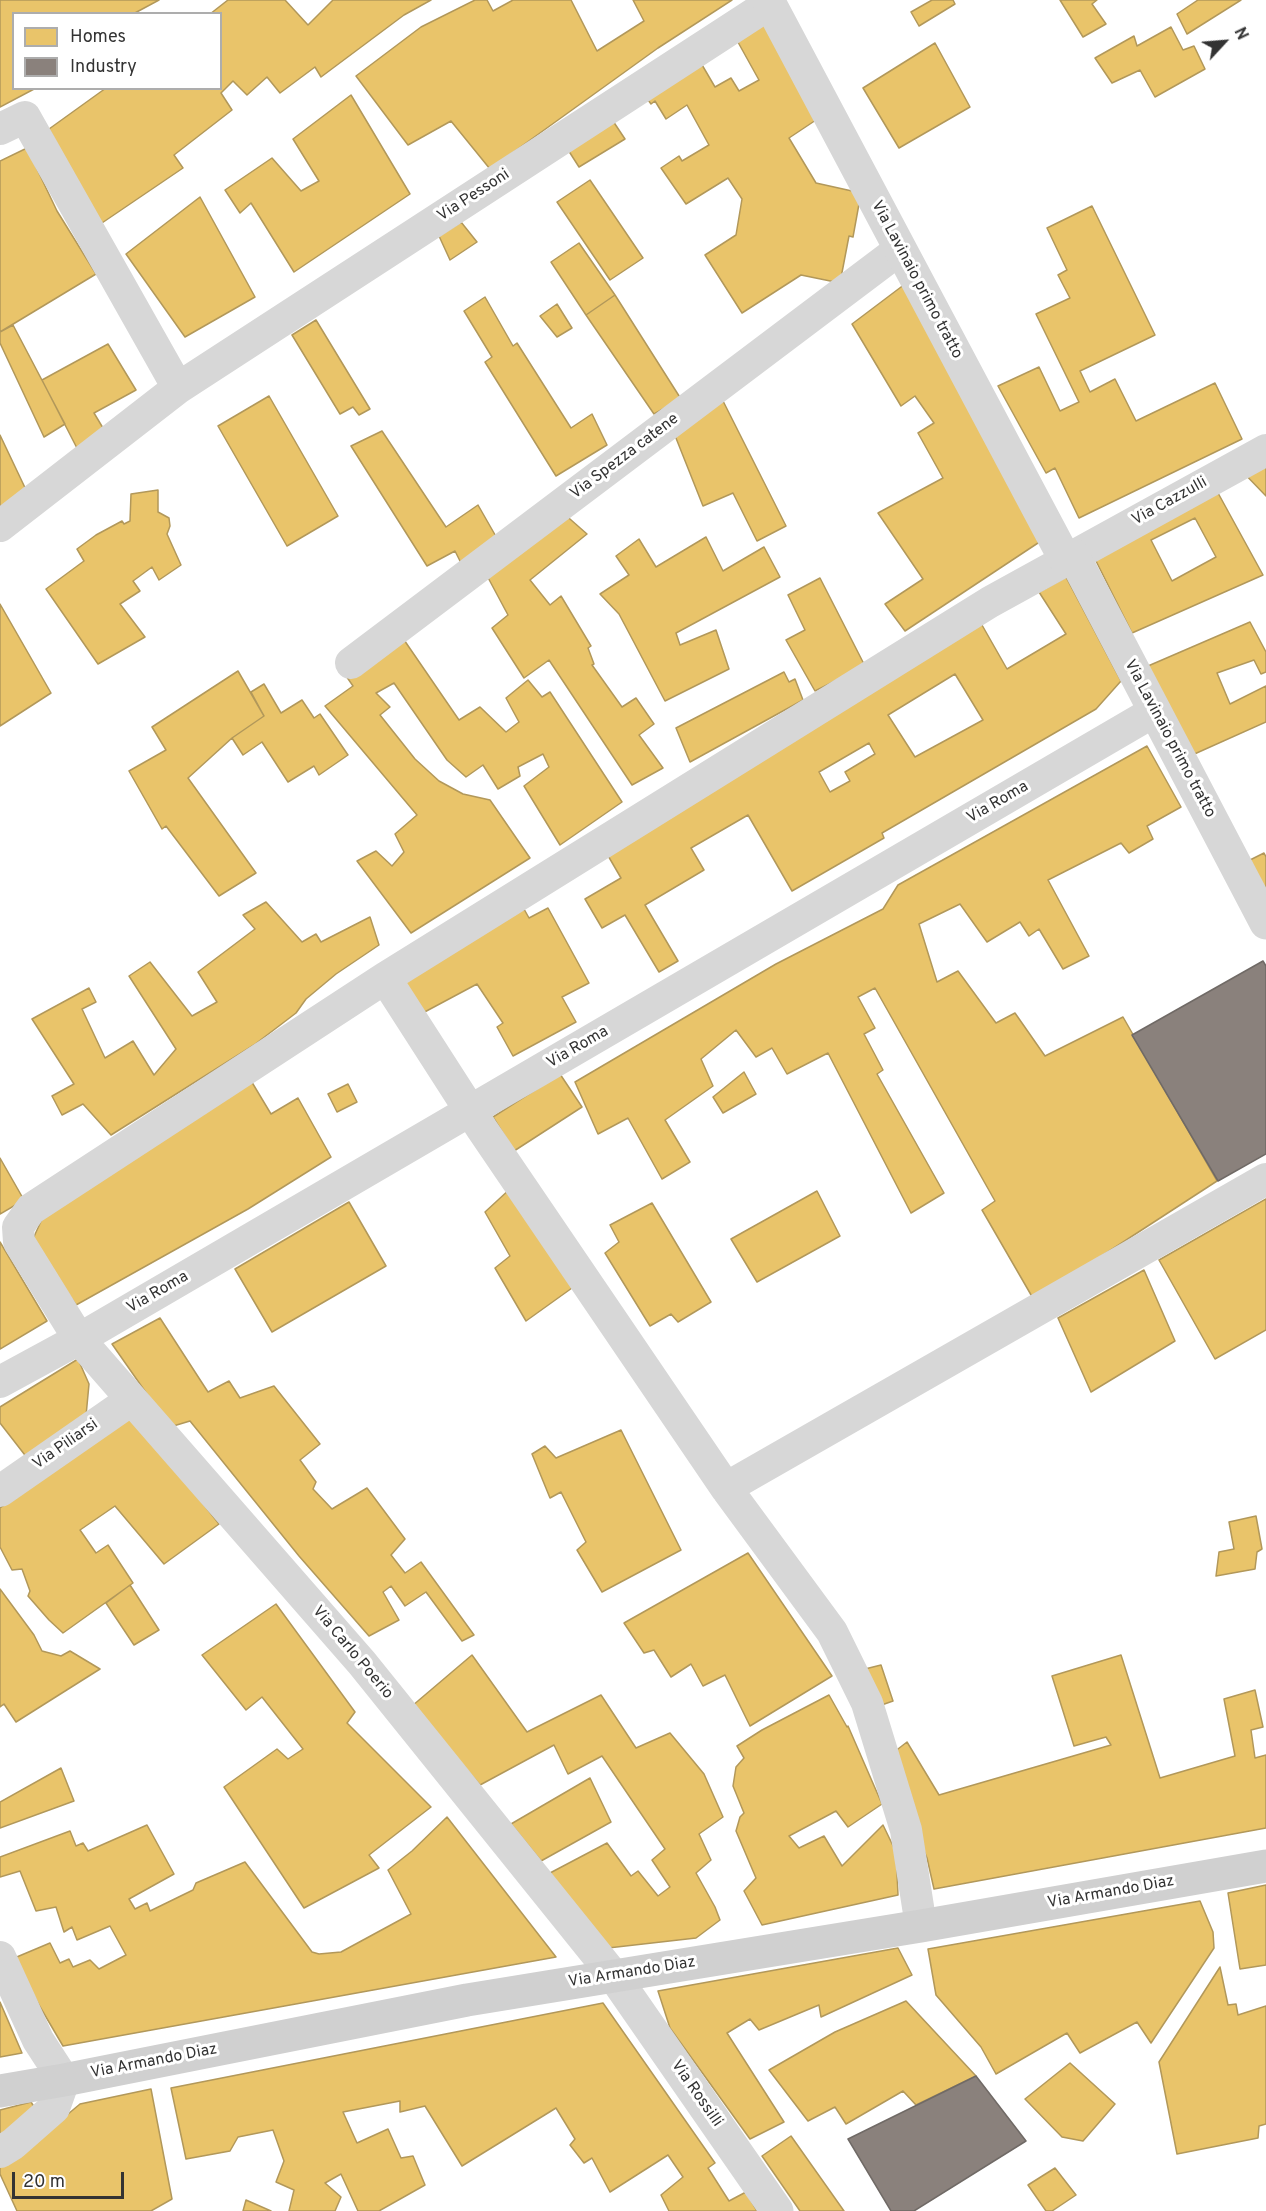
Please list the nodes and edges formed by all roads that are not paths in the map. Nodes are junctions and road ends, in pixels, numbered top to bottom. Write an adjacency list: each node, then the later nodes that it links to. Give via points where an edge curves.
1 (769, 2): 3 (street, Via Lavinaio primo tratto); 4 (street, Via Pessoni)
2 (13, 123): 4 (street)
3 (899, 250): 7 (street, Via Lavinaio primo tratto); 8 (street, Via Spezza catene)
4 (178, 388): 6 (street, Via Pessoni)
5 (1266, 450): 7 (street, Via Cazzulli)
6 (0, 526)
7 (1069, 557): 9 (street, Via Lavinaio primo tratto); 11 (street, Via Cazzulli, via 990,602)
8 (351, 663)
9 (1155, 711): 10 (street, Via Lavinaio primo tratto); 12 (street, Via Roma)
10 (1266, 923)
11 (385, 978): 12 (street); 14 (street, Via Carlo Poerio, via 31,1209 18,1227 19,1242)
12 (471, 1110): 14 (street, Via Roma); 17 (street)
13 (1266, 1179): 17 (street)
14 (79, 1339): 15 (street, Via Roma); 16 (street, Via Carlo Poerio)
15 (0, 1382)
16 (131, 1400): 18 (street, Via Piliarsi); 22 (street, Via Carlo Poerio, via 362,1663)
17 (726, 1488): 20 (street, via 832,1632 867,1703 906,1830)
18 (0, 1491)
19 (1266, 1866): 20 (main road, Via Armando Diaz)
20 (921, 1926): 22 (main road, Via Armando Diaz)
21 (0, 1957): 23 (street, via 38,2040)
22 (614, 1976): 23 (main road, Via Armando Diaz, via 467,2000); 26 (street, Via Rossilli)
23 (64, 2080): 24 (main road, Via Armando Diaz); 25 (street, via 54,2108)
24 (0, 2091)
25 (0, 2152)
26 (777, 2211)

